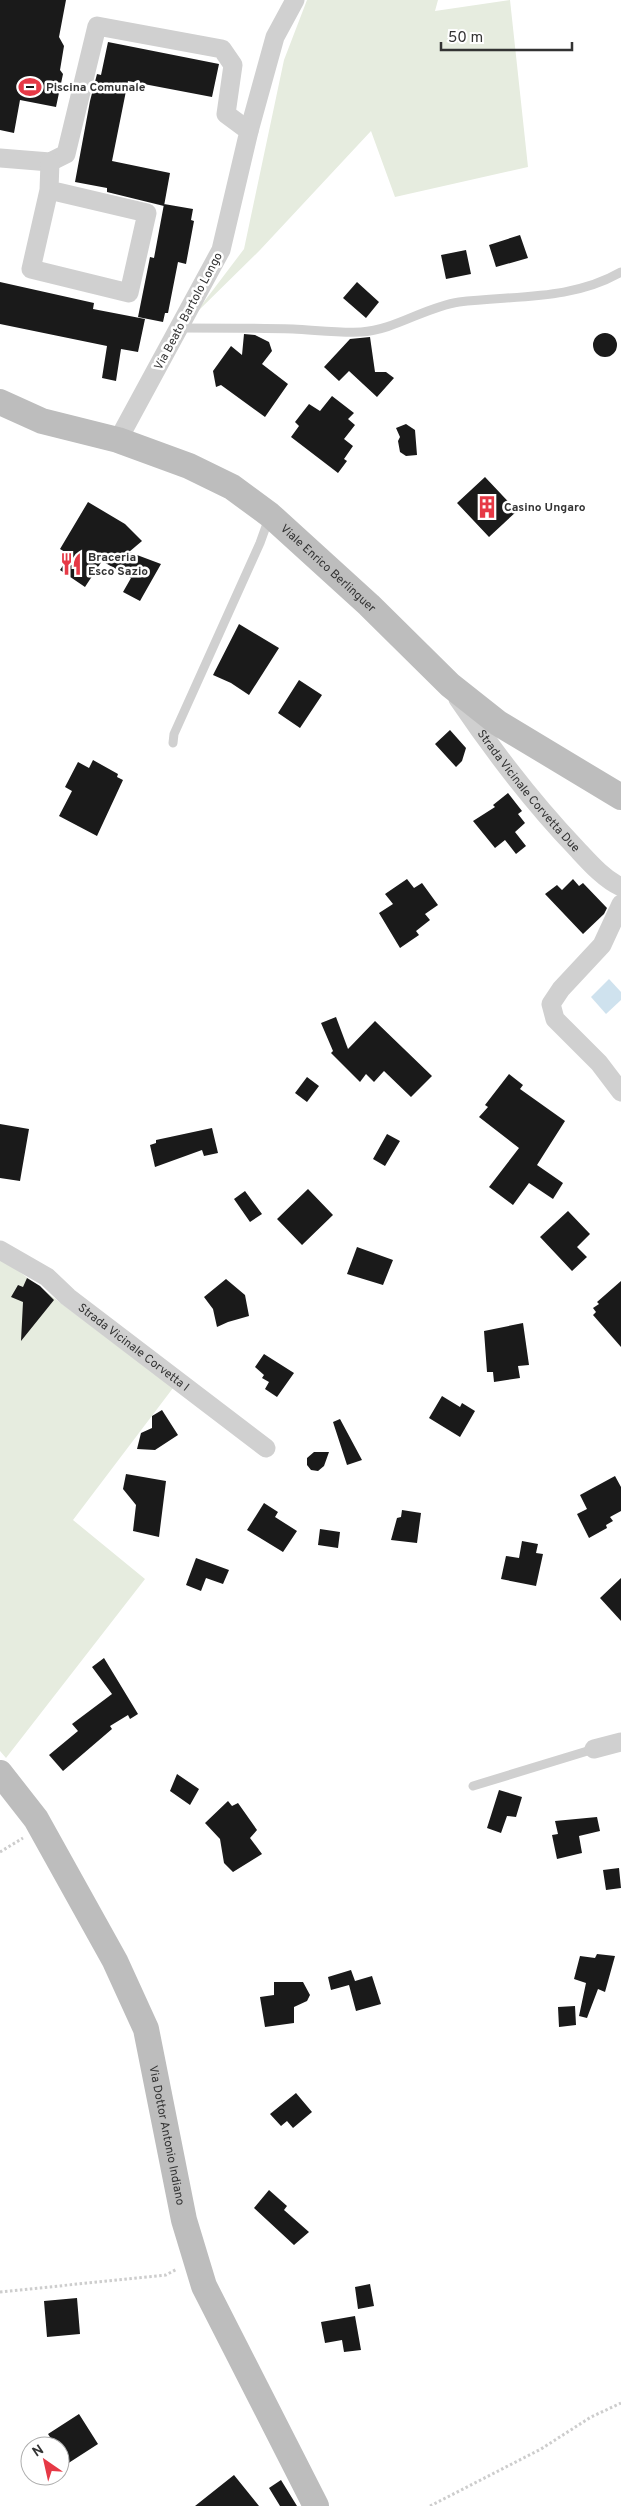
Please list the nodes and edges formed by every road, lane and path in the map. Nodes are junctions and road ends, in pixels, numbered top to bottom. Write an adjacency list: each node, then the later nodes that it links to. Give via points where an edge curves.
1 (295, 0): 2 (street, Via Beato Bartolo Longo, via 275,37)
2 (249, 132): 4 (street, via 226,114 233,65 222,49 97,26 66,154); 7 (street, Via Beato Bartolo Longo, via 221,250)
3 (0, 158): 4 (street)
4 (50, 162): 5 (street)
5 (49, 190): 5 (street, via 31,269 129,293 147,213)
6 (621, 272): 7 (lane, via 574,290 518,299 457,302 362,332)
7 (179, 328): 9 (street, Via Beato Bartolo Longo)
8 (0, 402): 9 (main road, Viale Enrico Berlinguer, via 42,421)
9 (118, 440): 10 (main road, Viale Enrico Berlinguer, via 189,466 232,487)
10 (270, 515): 11 (main road, Viale Enrico Berlinguer, via 370,605); 12 (lane)
11 (450, 685): 13 (main road, Viale Enrico Berlinguer, via 498,723); 14 (street, Strada Vicinale Corvetta Due, via 478,728 546,817 595,868)
12 (173, 742)
13 (621, 797)
14 (621, 886)
15 (621, 904): 16 (street, via 602,945 561,989 552,1004 555,1019 599,1063)
16 (621, 1092)
17 (0, 1250): 18 (street, Strada Vicinale Corvetta I, via 47,1277 68,1297)
18 (266, 1448)
19 (621, 1742): 20 (street)
20 (594, 1748): 22 (lane)
21 (0, 1773): 23 (main road, Via Dottor Antonio Indiano)
22 (473, 1786)
23 (41, 1828): 24 (path); 25 (main road, Via Dottor Antonio Indiano, via 115,1961 146,2029 184,2220)
24 (0, 1852)
25 (196, 2259): 26 (path, via 166,2275); 28 (main road, Via Dottor Antonio Indiano, via 204,2286)
26 (0, 2292)
27 (621, 2403): 29 (path, via 591,2417 541,2449)
28 (316, 2506)
29 (430, 2506)

